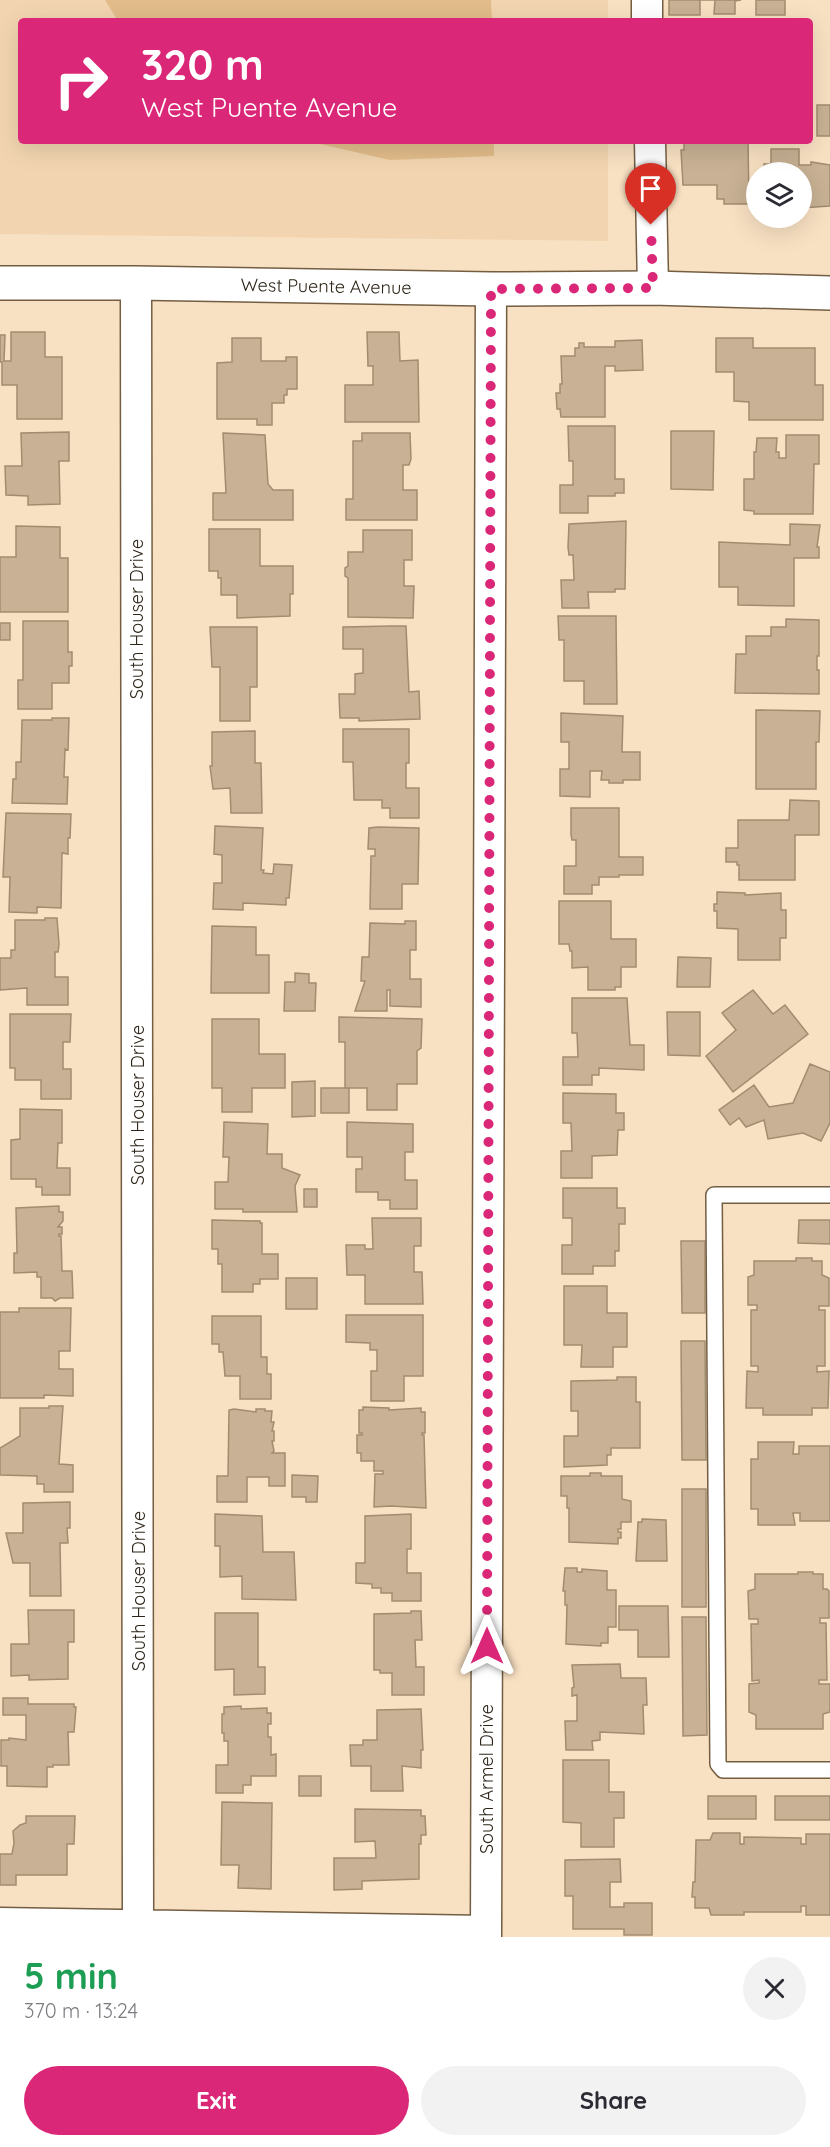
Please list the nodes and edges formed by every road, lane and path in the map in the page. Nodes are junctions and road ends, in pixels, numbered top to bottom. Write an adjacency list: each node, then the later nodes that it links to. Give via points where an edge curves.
1 (647, 0): 2 (street)
2 (647, 18)
3 (650, 144): 6 (street)
4 (136, 283): 5 (street, West Puente Avenue); 7 (street, West Puente Avenue); 12 (street, South Houser Drive)
5 (0, 284)
6 (653, 288): 7 (street, West Puente Avenue); 8 (street, West Puente Avenue)
7 (491, 289): 13 (street, South Armel Drive)
8 (830, 293)
9 (830, 1196): 10 (lane, via 714,1195 718,1766 723,1770)
10 (830, 1770)
11 (0, 1923): 12 (street)
12 (138, 1926): 13 (street)
13 (486, 1934)

